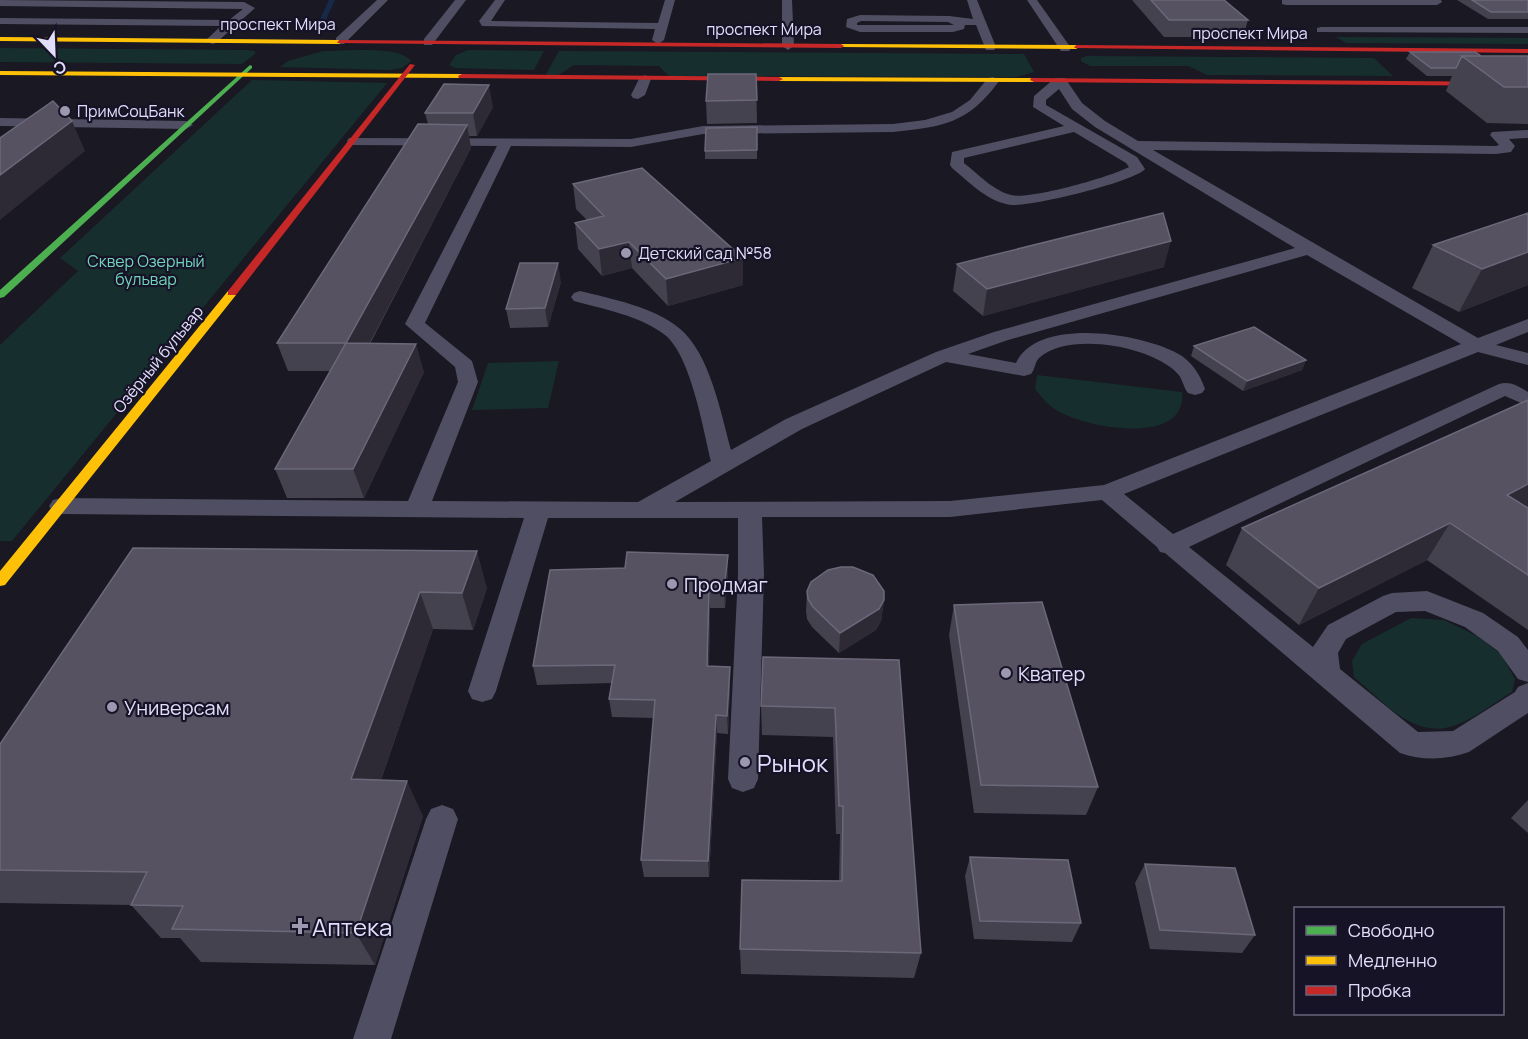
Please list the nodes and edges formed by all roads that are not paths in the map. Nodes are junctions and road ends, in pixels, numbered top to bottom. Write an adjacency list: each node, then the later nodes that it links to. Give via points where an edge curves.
1 (383, 0): 23 (lane)
2 (461, 0): 24 (lane)
3 (500, 0): 17 (lane, via 486,24)
4 (670, 0): 17 (lane)
5 (787, 0): 26 (lane)
6 (972, 0): 14 (lane)
7 (1032, 0): 29 (lane)
8 (1284, 1): 10 (lane); 16 (lane)
9 (0, 3): 15 (lane, via 250,8)
10 (1439, 3)
11 (1463, 19): 18 (lane)
12 (0, 21): 15 (lane)
13 (958, 22): 13 (lane, via 860,18 851,21 856,29 953,29 960,27); 14 (lane)
14 (981, 22): 27 (lane)
15 (233, 23): 21 (lane)
16 (1312, 23): 18 (lane); 30 (lane)
17 (662, 26): 25 (lane)
18 (1481, 30): 19 (lane)
19 (1528, 30)
20 (0, 39): 21 (street, проспект Мира)
21 (212, 40): 22 (street, проспект Мира)
22 (278, 41): 23 (street, проспект Мира); 33 (street)
23 (340, 41): 24 (street, проспект Мира)
24 (428, 42): 25 (street, проспект Мира); 34 (street, Озёрный бульвар)
25 (657, 46): 26 (street, проспект Мира)
26 (788, 46): 27 (street, проспект Мира)
27 (990, 47): 28 (street, проспект Мира)
28 (1039, 48): 29 (street, проспект Мира); 37 (street)
29 (1065, 48): 30 (street, проспект Мира)
30 (1334, 50): 31 (street, проспект Мира)
31 (1528, 51)
32 (0, 73): 33 (street)
33 (241, 75): 34 (street); 42 (street)
34 (404, 77): 35 (street); 46 (street, Озёрный бульвар)
35 (645, 79): 36 (street); 39 (lane)
36 (993, 81): 37 (street); 47 (lane, via 975,103 953,116 924,125 703,130 630,143)
37 (1060, 81): 38 (street); 43 (lane, via 1039,99 1040,107); 48 (lane, via 1077,106)
38 (1528, 84)
39 (638, 95)
40 (0, 122): 41 (lane)
41 (40, 123): 42 (lane); 45 (lane)
42 (186, 125): 50 (street)
43 (1075, 128): 43 (lane, via 1132,160 1137,169 1012,200 957,165 957,155)
44 (1528, 134): 48 (lane, via 1497,135 1508,146 1496,150)
45 (24, 135)
46 (354, 141): 47 (lane); 60 (street, Озёрный бульвар)
47 (506, 142): 61 (lane, via 415,324 465,365 468,382)
48 (1134, 145): 49 (lane)
49 (1309, 249): 53 (lane); 54 (lane)
50 (0, 295)
51 (580, 297): 58 (lane, via 645,316 677,335 694,365)
52 (1528, 325): 53 (lane)
53 (1478, 346): 55 (lane); 59 (lane)
54 (943, 356): 56 (lane, via 1024,370 1029,357 1044,347 1092,338 1150,349 1173,360 1188,373); 58 (lane, via 794,424)
55 (1528, 359)
56 (1195, 389)
57 (1528, 400): 65 (lane, via 1506,388)
58 (723, 464): 64 (lane)
59 (1107, 492): 62 (lane, via 950,509); 65 (lane)
60 (61, 506): 61 (lane); 67 (street, Озёрный бульвар)
61 (417, 508): 63 (lane)
62 (750, 509): 64 (lane); 73 (lane)
63 (538, 510): 64 (lane); 71 (lane)
64 (641, 510)
65 (1169, 546): 70 (lane)
66 (0, 555): 67 (street)
67 (21, 555): 68 (street, Озёрный бульвар)
68 (0, 581)
69 (1528, 671): 70 (lane, via 1508,644 1474,620 1427,602 1392,603 1337,632 1324,652)
70 (1328, 676): 72 (lane, via 1411,744 1433,747 1459,743)
71 (482, 691)
72 (1528, 695)
73 (743, 779)
74 (442, 819): 75 (lane)
75 (372, 1039)

